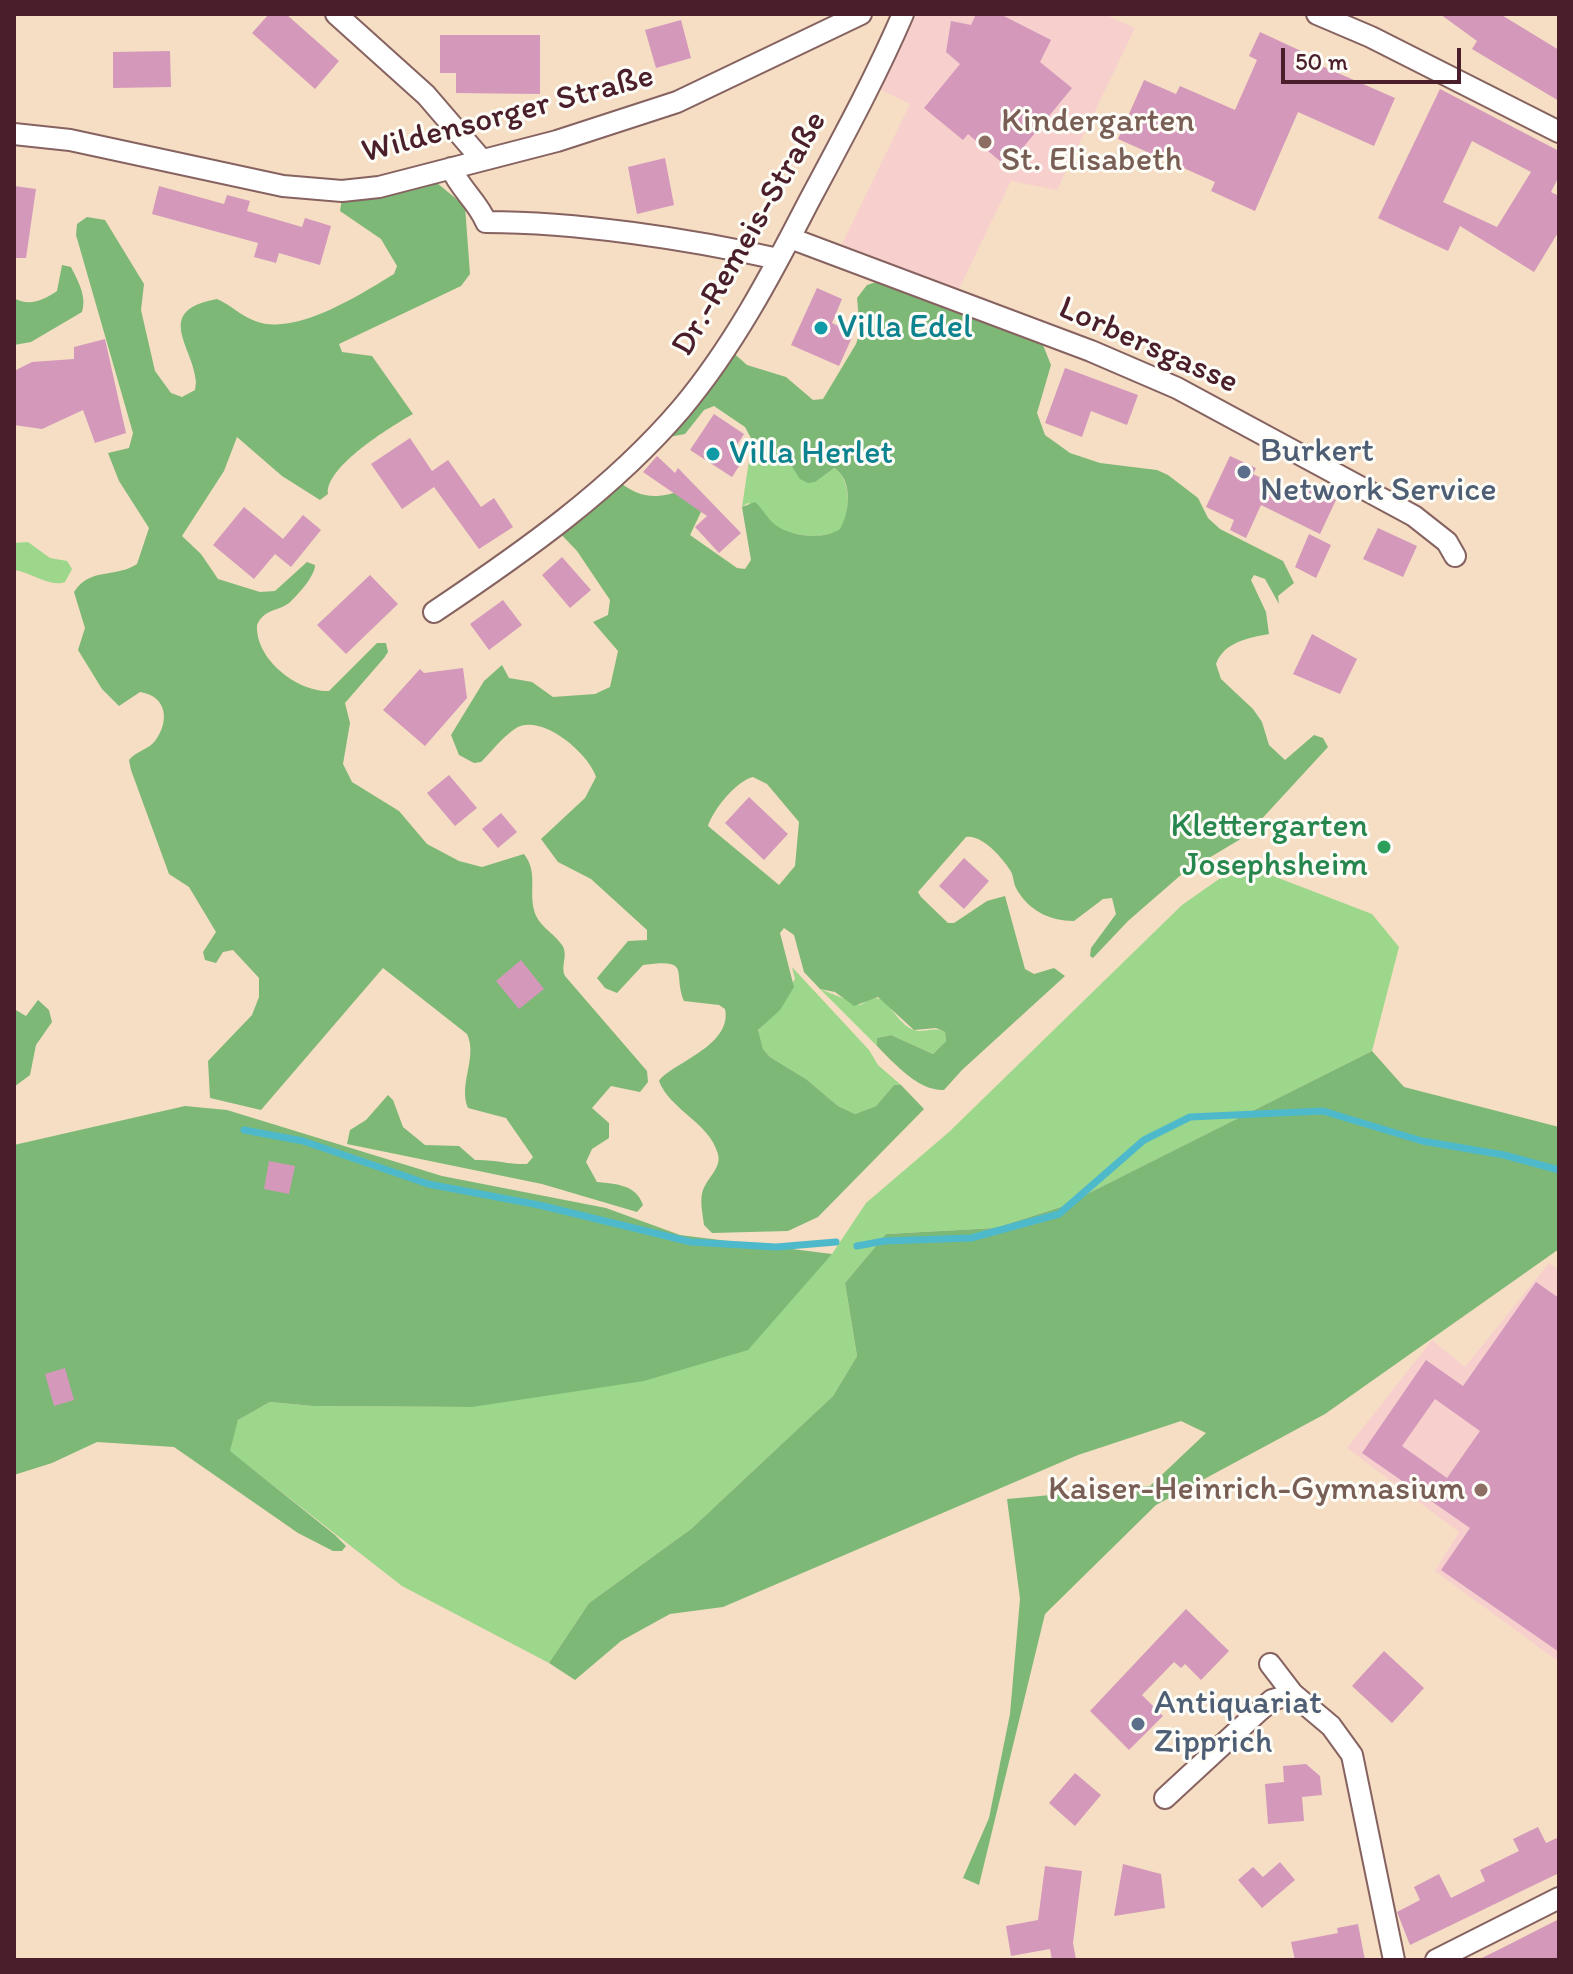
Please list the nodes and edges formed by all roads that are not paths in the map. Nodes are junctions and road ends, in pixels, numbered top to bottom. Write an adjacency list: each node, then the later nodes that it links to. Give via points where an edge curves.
1 (336, 14): 7 (street, via 426,95)
2 (861, 14): 7 (street, Wildensorger Straße, via 677,102)
3 (903, 14): 9 (street, Dr.-Remeis-Straße)
4 (1317, 14): 5 (street)
5 (1559, 132)
6 (14, 134): 8 (street, Wildensorger Straße, via 70,140 310,189 379,187)
7 (482, 160): 8 (street, Wildensorger Straße)
8 (451, 168): 10 (street, via 486,222 557,226)
9 (790, 238): 10 (street, Dr.-Remeis-Straße); 11 (street, Lorbersgasse, via 1177,388 1414,516 1447,542)
10 (778, 259): 12 (street, Dr.-Remeis-Straße, via 712,369 640,451 534,542)
11 (1455, 556)
12 (434, 612)
13 (1270, 1664): 14 (street)
14 (1293, 1694): 15 (street, via 1272,1700); 17 (street, via 1331,1726 1352,1755)
15 (1165, 1798)
16 (1559, 1898): 18 (street)
17 (1394, 1960)
18 (1436, 1960)

